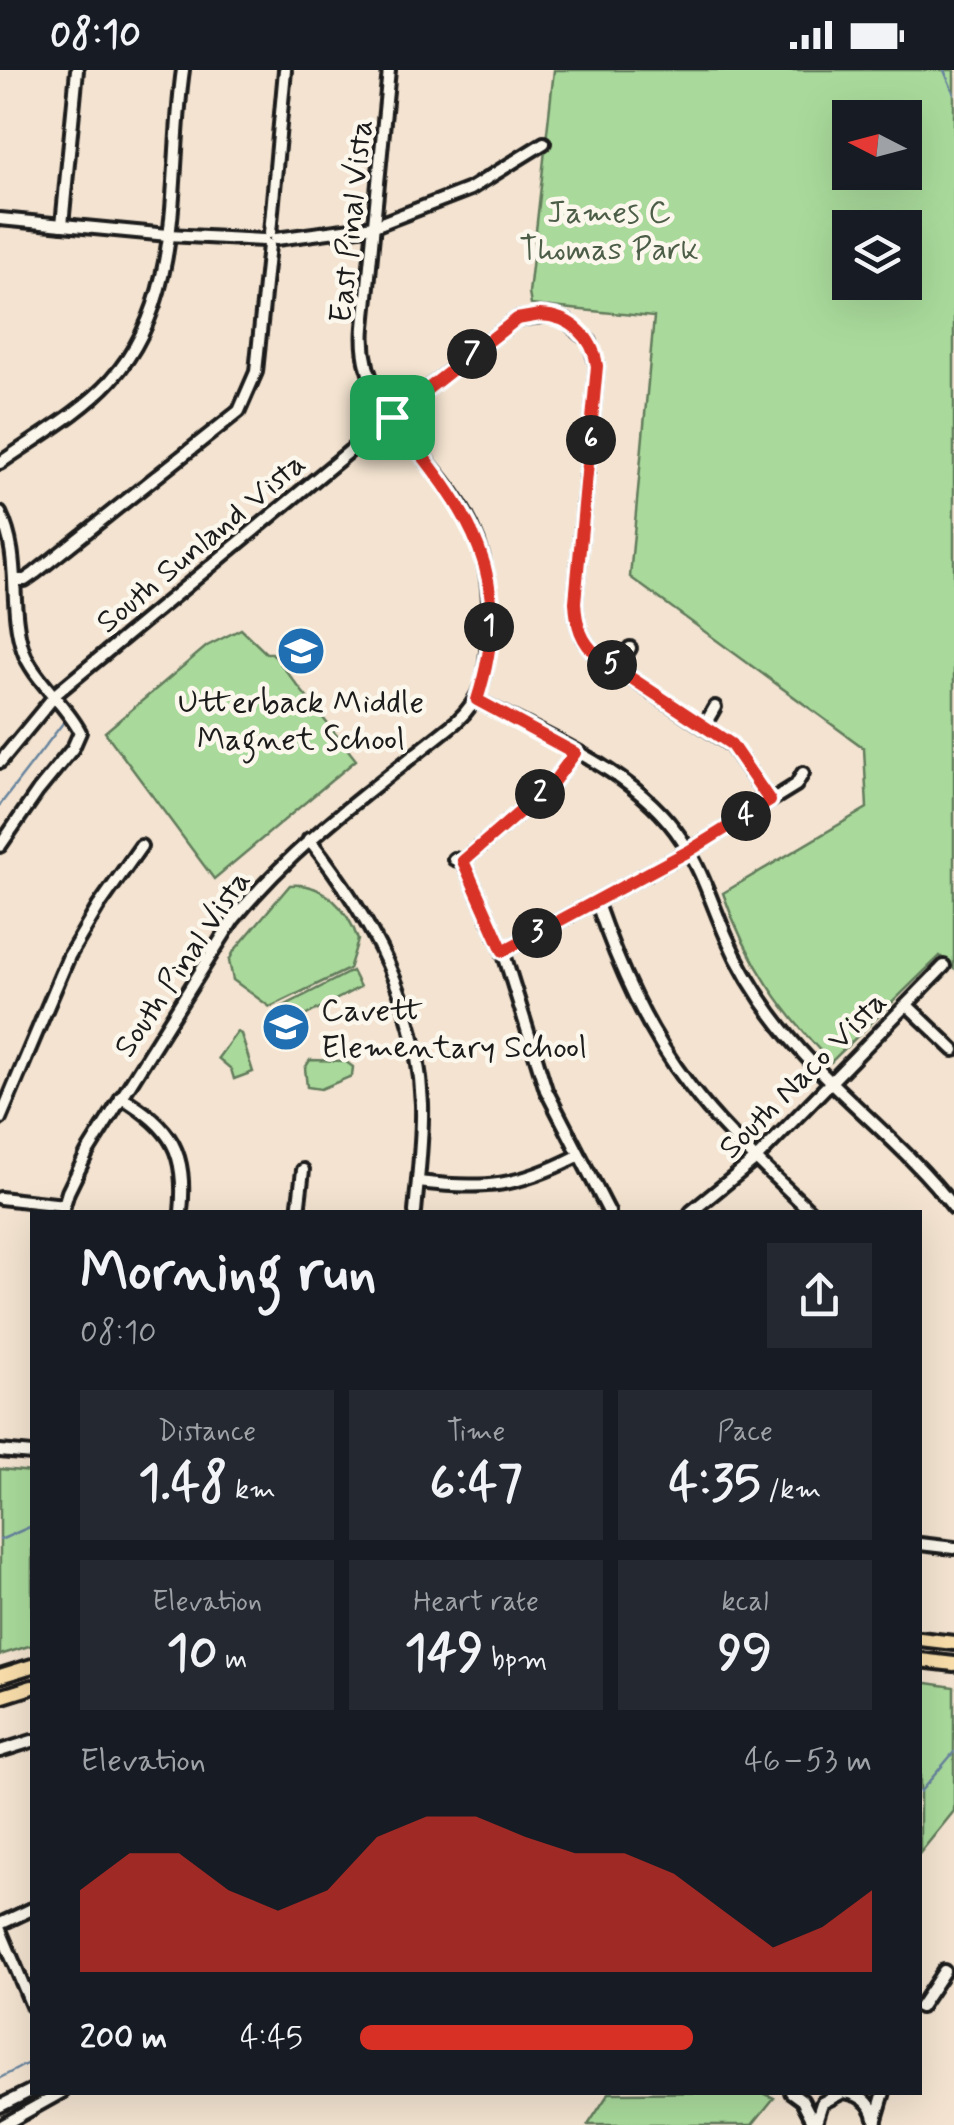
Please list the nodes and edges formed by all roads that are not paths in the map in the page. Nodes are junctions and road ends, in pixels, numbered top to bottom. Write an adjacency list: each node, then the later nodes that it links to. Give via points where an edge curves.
1 (77, 70): 7 (street)
2 (183, 70): 9 (street)
3 (284, 70): 10 (street)
4 (389, 70): 8 (street, East Pinal Vista)
5 (544, 144): 8 (street, via 470,190)
6 (0, 219): 7 (street)
7 (62, 225): 9 (street)
8 (374, 226): 10 (street); 11 (street, East Pinal Vista, via 362,345 372,389)
9 (168, 235): 10 (street); 12 (street, via 153,311 126,363 99,392)
10 (270, 239): 16 (street, via 256,372 247,398 35,573)
11 (392, 417): 15 (street, South Sunland Vista, via 517,319 549,315 574,326 590,342 597,366 584,438); 19 (street, South Sunland Vista); 20 (street, East Pinal Vista, via 456,499 482,552 490,618)
12 (0, 463)
13 (0, 513): 16 (street)
14 (567, 548): 15 (street)
15 (580, 548): 18 (street, via 576,621 590,650)
16 (16, 580): 19 (street, via 23,650)
17 (630, 648): 18 (street)
18 (618, 668): 22 (street)
19 (56, 693): 24 (street, South Sunland Vista); 28 (street, via 79,740)
20 (477, 700): 23 (street); 27 (street, South Pinal Vista)
21 (715, 707): 22 (street)
22 (704, 726): 26 (street, via 738,753)
23 (575, 753): 30 (street, via 638,791); 32 (street, via 552,784 459,860)
24 (0, 762)
25 (803, 773): 26 (street)
26 (770, 801): 30 (street)
27 (310, 838): 37 (street, South Pinal Vista, via 230,924); 42 (street, via 355,898 400,987 422,1105)
28 (0, 846)
29 (141, 846): 38 (street, via 69,956)
30 (689, 851): 31 (street); 36 (street, via 754,991)
31 (596, 901): 32 (street); 40 (street, via 616,960 664,1051)
32 (503, 951): 39 (street, via 536,1062)
33 (944, 966): 34 (street, South Naco Vista)
34 (906, 1005): 35 (street); 36 (street, South Naco Vista)
35 (954, 1050)
36 (831, 1082): 40 (street, South Naco Vista); 44 (street)
37 (121, 1097): 45 (street, South Pinal Vista); 46 (street, via 152,1116 173,1142 183,1174)
38 (0, 1119)
39 (578, 1156): 42 (street, via 494,1186); 49 (street)
40 (756, 1159): 50 (street, South Naco Vista); 51 (street)
41 (303, 1170): 47 (street)
42 (418, 1182): 48 (street)
43 (0, 1198): 45 (street)
44 (954, 1208)
45 (63, 1209)
46 (181, 1210)
47 (298, 1210)
48 (414, 1210)
49 (608, 1210)
50 (693, 1210)
51 (809, 1210)
52 (0, 1451): 53 (street)
53 (30, 1454)
54 (922, 1544): 55 (street)
55 (954, 1548)
56 (922, 1639): 57 (main road)
57 (954, 1643)
58 (922, 1660): 59 (main road)
59 (954, 1664)
60 (30, 1667): 61 (main road)
61 (0, 1676)
62 (30, 1689): 63 (main road)
63 (0, 1697)
64 (30, 1742): 65 (street)
65 (0, 1751)
66 (30, 1911): 67 (street)
67 (0, 1927): 69 (street)
68 (944, 1971): 70 (street)
69 (30, 2001)
70 (922, 2004)
71 (30, 2091): 77 (street)
72 (57, 2095): 79 (street)
73 (795, 2095): 80 (street)
74 (838, 2095): 80 (street, via 822,2103)
75 (858, 2095): 78 (street)
76 (883, 2095): 78 (street)
77 (0, 2106)
78 (876, 2122)
79 (3, 2125)
80 (815, 2125)

